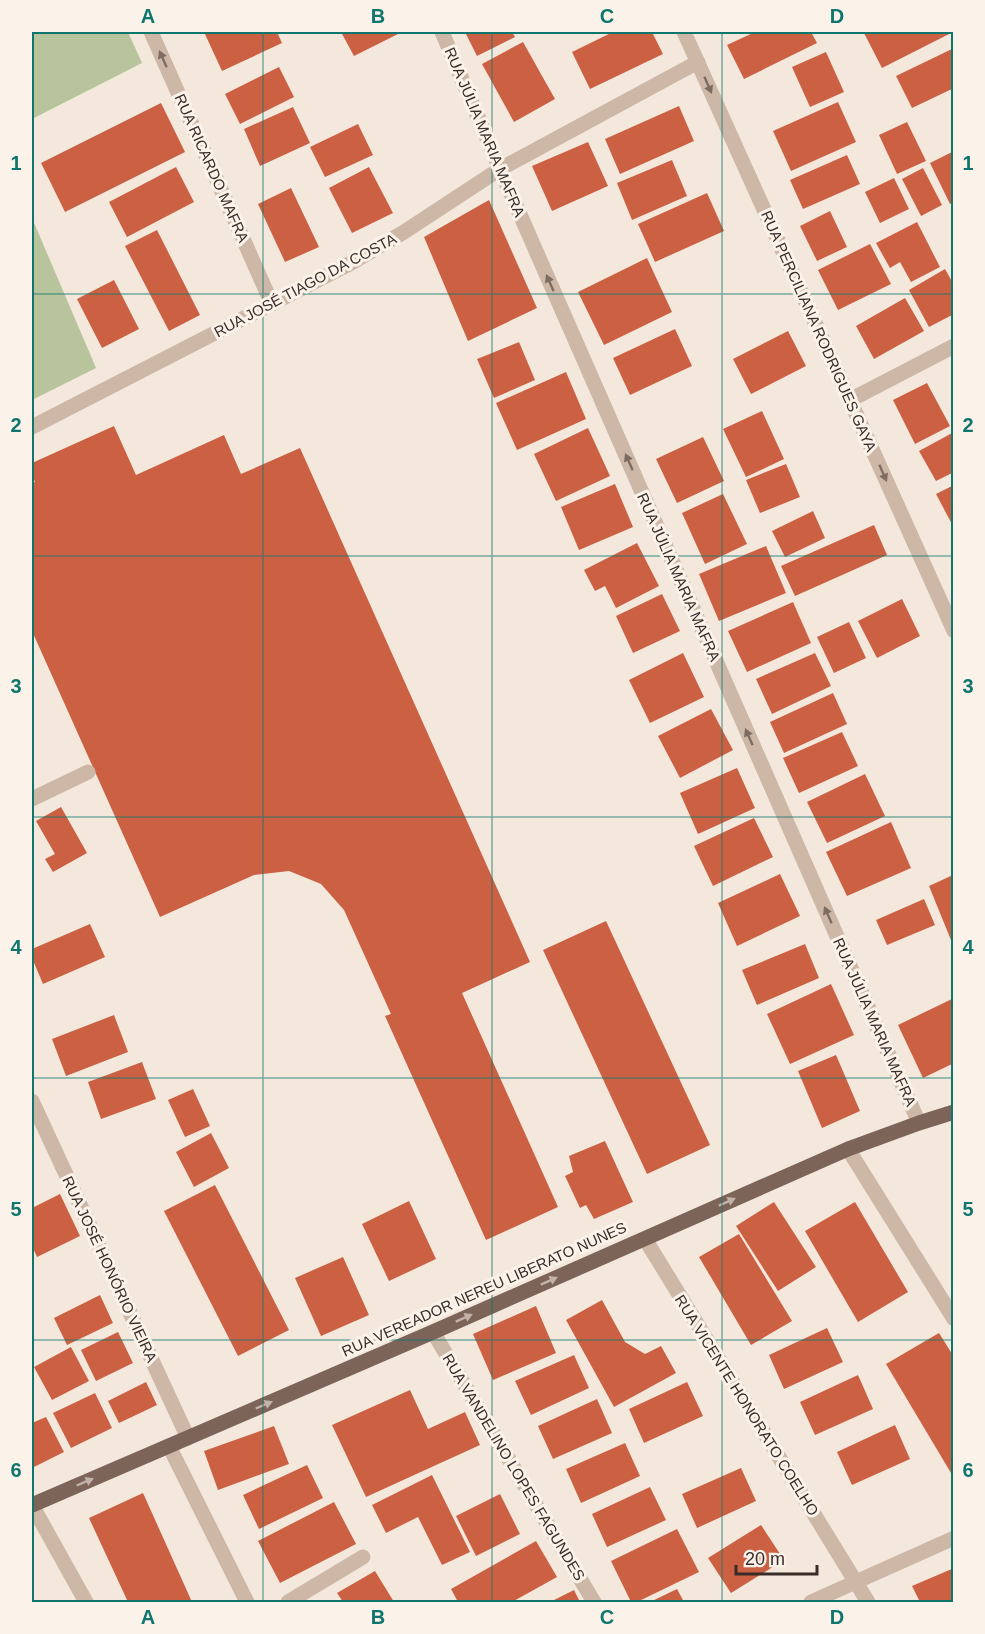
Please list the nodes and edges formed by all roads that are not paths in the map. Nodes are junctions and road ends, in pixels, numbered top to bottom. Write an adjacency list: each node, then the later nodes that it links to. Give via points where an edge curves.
1 (151, 32): 6 (street, RUA RICARDO MAFRA, one-way to 1)
2 (442, 32): 5 (street, RUA JÚLIA MARIA MAFRA)
3 (684, 32): 4 (street, RUA PERCILIANA RODRIGUES GAYA)
4 (698, 62): 5 (street, RUA JOSÉ TIAGO DA COSTA); 8 (street, RUA PERCILIANA RODRIGUES GAYA, one-way to 8)
5 (500, 169): 6 (street, RUA JOSÉ TIAGO DA COSTA, via 364,256); 15 (street, RUA JÚLIA MARIA MAFRA, one-way to 5)
6 (272, 304): 9 (street, RUA JOSÉ TIAGO DA COSTA)
7 (954, 346): 8 (street)
8 (850, 400): 10 (street, RUA PERCILIANA RODRIGUES GAYA, one-way to 10)
9 (32, 427)
10 (954, 631)
11 (88, 772): 12 (street)
12 (32, 799)
13 (32, 1101): 20 (street, RUA JOSÉ HONÓRIO VIEIRA)
14 (954, 1112): 15 (main road, RUA VEREADOR NEREU LIBERATO NUNES)
15 (918, 1123): 16 (main road, RUA VEREADOR NEREU LIBERATO NUNES)
16 (848, 1149): 17 (main road, RUA VEREADOR NEREU LIBERATO NUNES, one-way to 16); 18 (street)
17 (645, 1239): 19 (main road, RUA VEREADOR NEREU LIBERATO NUNES, one-way to 17); 25 (street, RUA VICENTE HONORATO COELHO)
18 (954, 1319)
19 (433, 1332): 20 (main road, RUA VEREADOR NEREU LIBERATO NUNES, one-way to 19); 29 (street, RUA VANDELINO LOPES FAGUNDES)
20 (188, 1438): 21 (main road, RUA VEREADOR NEREU LIBERATO NUNES)
21 (169, 1446): 22 (main road, RUA VEREADOR NEREU LIBERATO NUNES, one-way to 21); 27 (street)
22 (32, 1505): 26 (street)
23 (954, 1538): 25 (street)
24 (363, 1557): 28 (street)
25 (855, 1582): 30 (street); 31 (street, RUA VICENTE HONORATO COELHO)
26 (86, 1602)
27 (247, 1602)
28 (288, 1602)
29 (594, 1602)
30 (811, 1602)
31 (868, 1602)

